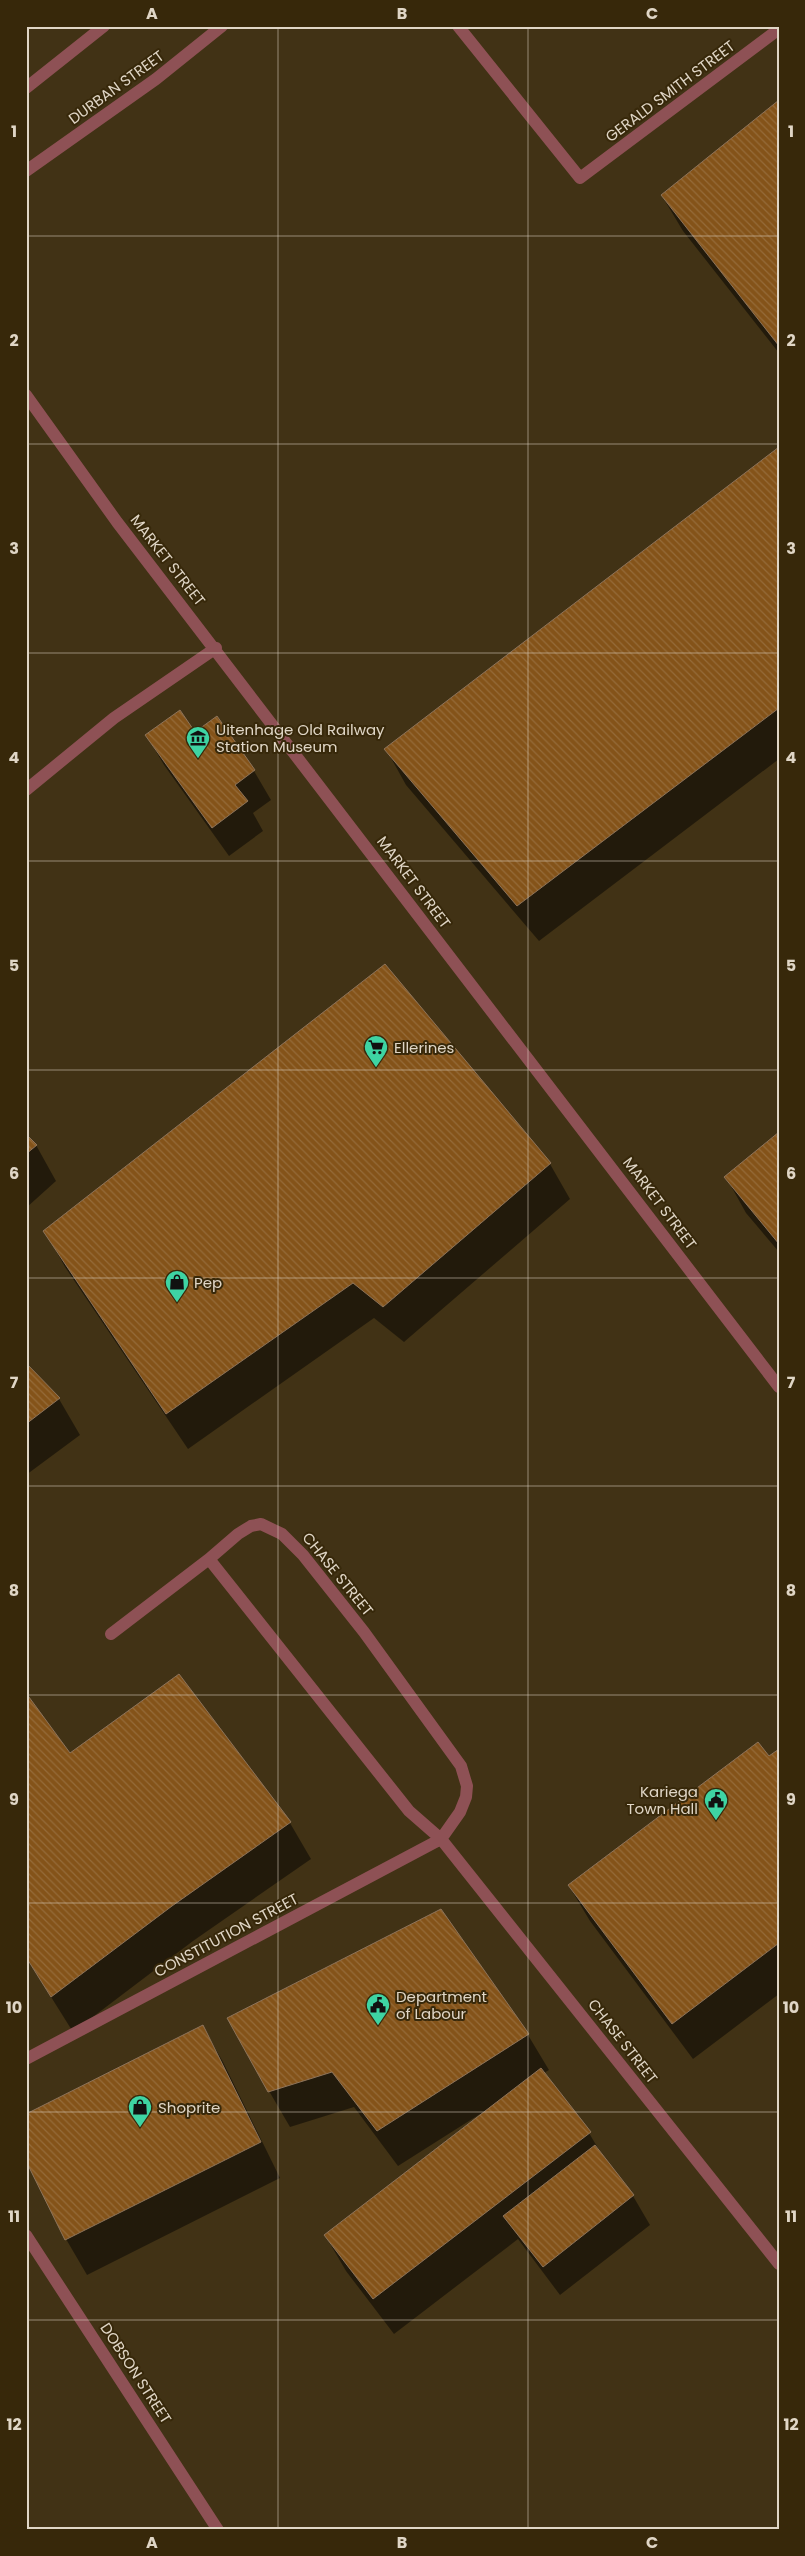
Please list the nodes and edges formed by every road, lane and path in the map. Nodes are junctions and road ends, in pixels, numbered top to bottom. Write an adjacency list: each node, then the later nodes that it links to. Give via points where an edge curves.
1 (104, 26): 5 (street)
2 (222, 26): 6 (street, DURBAN STREET, via 156,79)
3 (458, 26): 4 (street, GERALD SMITH STREET, via 580,178)
4 (779, 29)
5 (26, 88)
6 (26, 172)
7 (26, 395): 8 (street, MARKET STREET, via 117,522)
8 (216, 648): 9 (street, via 114,718); 10 (street, MARKET STREET)
9 (26, 790)
10 (779, 1387)
11 (209, 1559): 12 (street); 13 (street, CHASE STREET, via 409,1811); 13 (street, CHASE STREET, via 238,1534 261,1524 282,1534 297,1548 370,1640 461,1766 467,1786 466,1798)
12 (111, 1634)
13 (441, 1839): 14 (street, CONSTITUTION STREET); 16 (street, CHASE STREET)
14 (26, 2059)
15 (26, 2235): 17 (street, DOBSON STREET)
16 (779, 2264)
17 (218, 2530)

